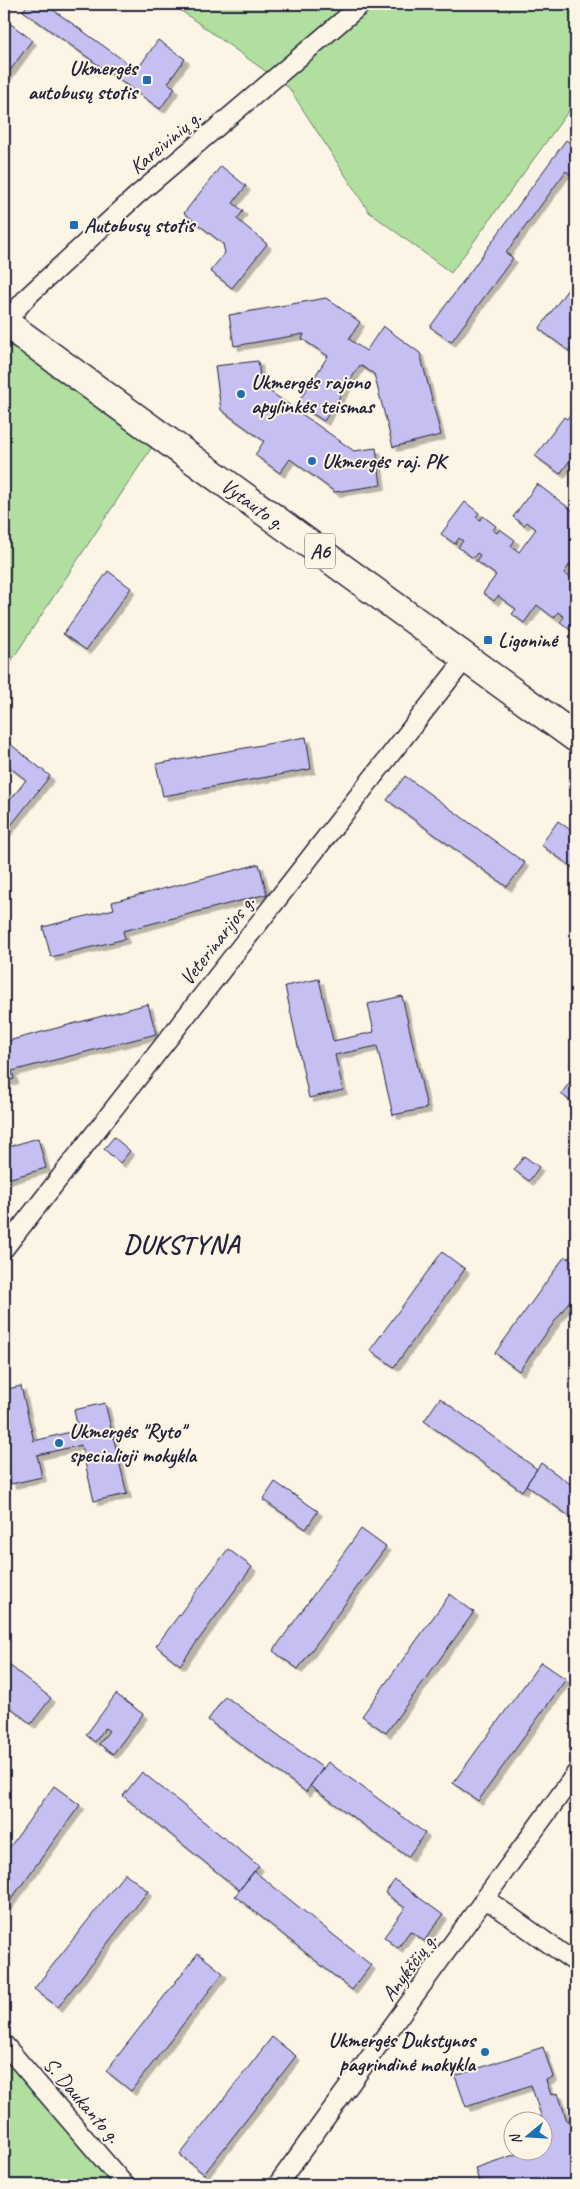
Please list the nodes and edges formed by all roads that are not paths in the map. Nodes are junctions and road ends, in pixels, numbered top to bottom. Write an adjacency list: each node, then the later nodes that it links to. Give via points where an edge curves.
1 (362, 4): 2 (street, Kareivinių g., via 136,196)
2 (4, 322): 3 (main road, Vytauto g. / A6)
3 (466, 658): 4 (main road, Vytauto g. / A6); 5 (street, Veterinarijos g.)
4 (576, 738)
5 (4, 1249)
6 (576, 1774): 7 (street, Anykščių g.)
7 (486, 1899): 8 (street); 11 (street, Anykščių g.)
8 (576, 1963)
9 (4, 2044): 10 (street, S. Daukanto g.)
10 (125, 2185)
11 (277, 2185)

